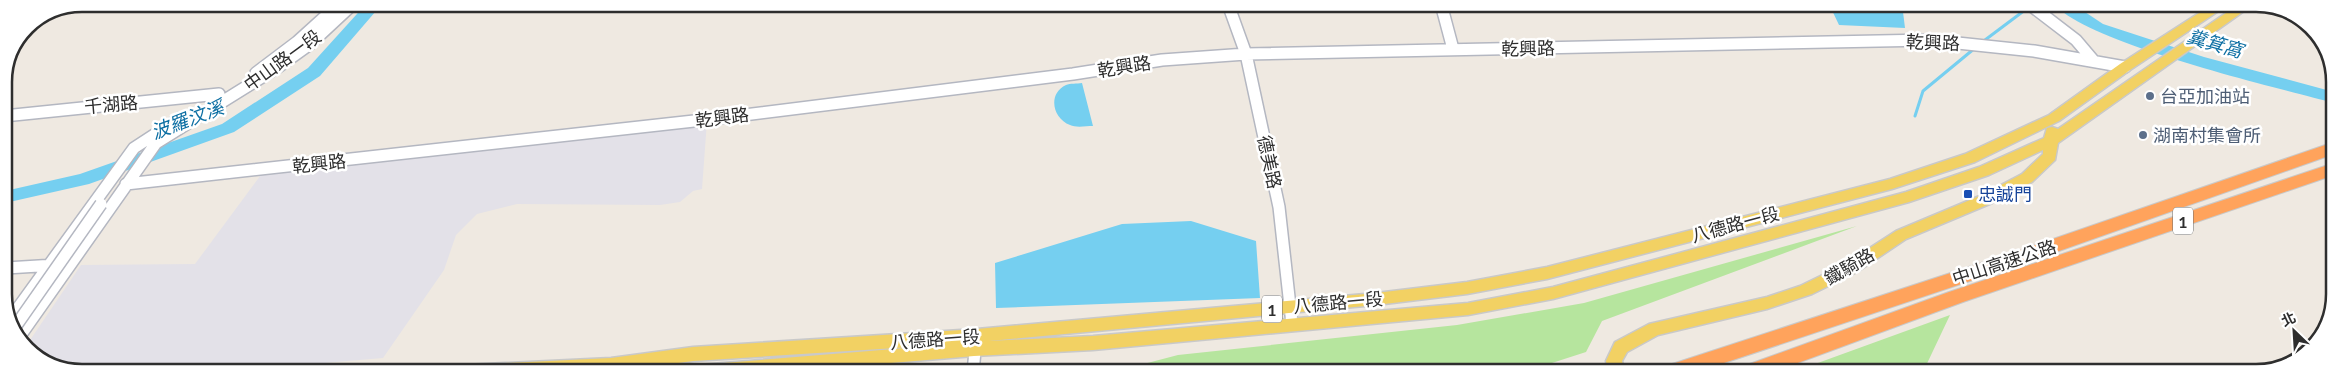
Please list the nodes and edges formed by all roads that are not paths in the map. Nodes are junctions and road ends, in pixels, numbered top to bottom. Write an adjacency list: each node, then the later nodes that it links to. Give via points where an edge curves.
1 (330, 12): 12 (street, 中山路一段, via 254,75)
2 (344, 12): 18 (street, 中山路一段, via 310,44 278,67 156,143)
3 (1231, 12): 9 (street, 德美路)
4 (1443, 12): 8 (street)
5 (2039, 12): 10 (street, via 2076,40)
6 (2209, 12): 11 (main road, 八德路一段 / 1)
7 (2236, 12): 15 (main road, 八德路一段 / 1)
8 (1453, 49): 9 (street, 乾興路); 10 (street, 乾興路, via 1929,40)
9 (1246, 54): 18 (street, 乾興路, via 1162,60 721,118); 24 (street, 德美路, via 1280,207)
10 (2093, 60): 11 (street, 乾興路)
11 (2125, 66): 14 (main road, 八德路一段 / 1)
12 (219, 94): 13 (street, 千湖路); 19 (street, 中山路一段, via 134,148)
13 (12, 115)
14 (2054, 118): 15 (main road, 鐵騎路); 24 (main road, 八德路一段 / 1, via 1970,158 1892,184 1548,273 1467,288)
15 (2051, 141): 27 (main road, 八德路一段 / 1, via 1984,172 1909,196 1553,293 1468,308); 33 (main road, 鐵騎路, via 2050,156 2027,178 1987,199 1901,235 1851,268 1806,290 1767,304 1654,329 1621,347)
16 (2326, 151): 34 (highway, 中山高速公路 / 1, via 2036,252)
17 (2326, 172): 35 (highway, 中山高速公路 / 1, via 1956,297)
18 (126, 184): 20 (street); 21 (street)
19 (106, 185): 20 (street); 22 (street)
20 (101, 204): 26 (street, bridge)
21 (69, 264): 22 (street); 28 (street)
22 (50, 265): 23 (street); 25 (street)
23 (12, 268)
24 (1290, 307): 27 (street, 德美路); 29 (main road, 八德路一段 / 1)
25 (15, 312)
26 (19, 322)
27 (1292, 324): 29 (main road, 八德路一段 / 1, via 1093,343)
28 (24, 331)
29 (976, 343): 30 (main road, 八德路一段 / 1, via 693,354); 31 (main road, 八德路一段 / 1); 32 (street)
30 (611, 364)
31 (775, 364)
32 (974, 364)
33 (1615, 364)
34 (1697, 364)
35 (1773, 364)

